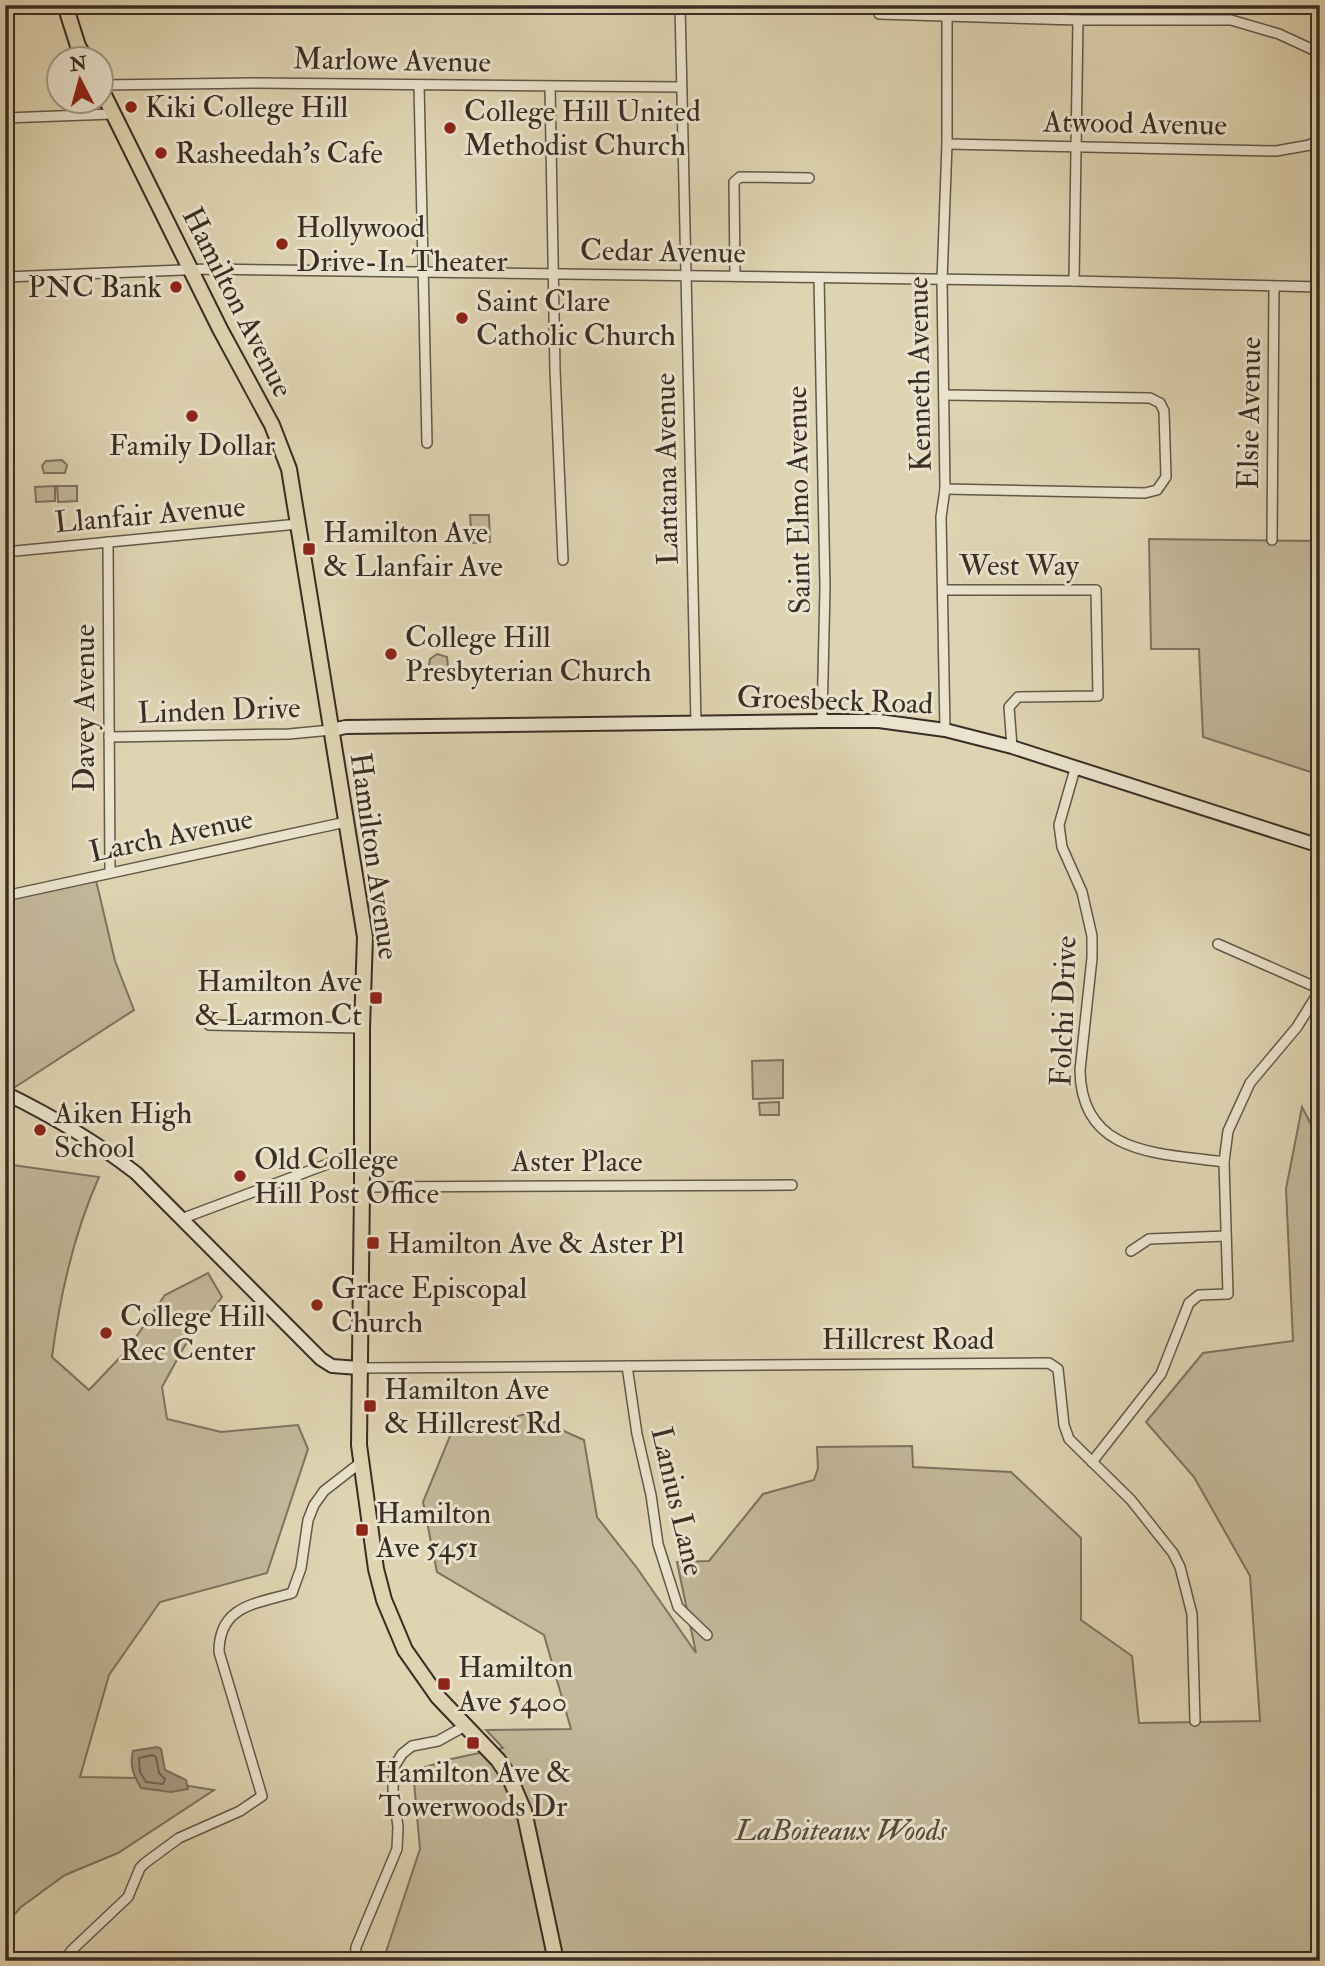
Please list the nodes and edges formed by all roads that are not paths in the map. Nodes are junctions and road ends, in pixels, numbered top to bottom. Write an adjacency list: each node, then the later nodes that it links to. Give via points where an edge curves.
1 (65, 5): 6 (main road)
2 (680, 5): 10 (street, Lantana Avenue)
3 (879, 14): 4 (street)
4 (947, 16): 5 (street); 16 (street, Kenneth Avenue)
5 (1078, 20): 7 (street, via 1231,20 1279,34); 17 (street)
6 (78, 46)
7 (1320, 53)
8 (116, 85): 9 (street, Marlowe Avenue)
9 (419, 85): 11 (street, Marlowe Avenue); 20 (street)
10 (681, 87): 11 (street, Marlowe Avenue); 22 (street, Lantana Avenue)
11 (550, 88): 21 (street)
12 (58, 116): 14 (street)
13 (113, 116): 19 (main road, Hamilton Avenue)
14 (5, 118)
15 (1320, 138): 17 (street, Atwood Avenue, via 1310,145 1276,150)
16 (947, 144): 17 (street, Atwood Avenue); 26 (street, Kenneth Avenue)
17 (1076, 146): 27 (street)
18 (809, 178): 23 (street, via 740,177 734,182)
19 (192, 270): 20 (street, Cedar Avenue); 24 (street, Cedar Avenue); 33 (main road, Hamilton Avenue, via 278,438)
20 (423, 272): 21 (street, Cedar Avenue); 31 (street)
21 (553, 274): 22 (street, Cedar Avenue); 37 (street)
22 (687, 276): 23 (street, Cedar Avenue); 40 (street, Lantana Avenue)
23 (735, 276): 25 (street, Cedar Avenue)
24 (5, 277)
25 (819, 278): 26 (street, Cedar Avenue); 39 (street, Saint Elmo Avenue, via 825,587)
26 (942, 281): 27 (street, Cedar Avenue); 30 (street, Kenneth Avenue)
27 (1074, 281): 28 (street, Cedar Avenue)
28 (1274, 287): 29 (street, Cedar Avenue); 34 (street, Elsie Avenue)
29 (1320, 288)
30 (945, 395): 32 (street, Kenneth Avenue); 32 (street, via 1150,398 1163,408 1166,445 1165,480 1152,492)
31 (427, 443)
32 (945, 489): 38 (street, Kenneth Avenue)
33 (298, 524): 35 (street, Llanfair Avenue); 41 (main road, Hamilton Avenue)
34 (1272, 540)
35 (108, 542): 36 (street, Llanfair Avenue); 43 (street, Davey Avenue)
36 (5, 552)
37 (563, 560)
38 (943, 590): 42 (street, Kenneth Avenue); 44 (street, West Way, via 1096,590 1098,696 1018,697 1009,707)
39 (822, 721): 40 (street, Groesbeck Road); 42 (street, Groesbeck Road, via 879,721)
40 (696, 723): 41 (street, Groesbeck Road, via 345,726)
41 (331, 730): 43 (street, Linden Drive); 46 (main road, Hamilton Avenue)
42 (945, 730): 44 (street, Groesbeck Road)
43 (109, 737): 48 (street, Davey Avenue)
44 (1012, 747): 45 (street, Groesbeck Road)
45 (1075, 769): 47 (street, Groesbeck Road); 56 (street, Folchi Drive, via 1060,836 1086,902 1092,936 1080,1070 1086,1104 1103,1130 1132,1148)
46 (346, 822): 48 (street, Larch Avenue); 53 (main road, Hamilton Avenue, via 365,937)
47 (1320, 846)
48 (110, 873): 49 (street, Larch Avenue)
49 (5, 896)
50 (1218, 944): 51 (street)
51 (1320, 990): 56 (street, via 1297,1027 1250,1083 1228,1131)
52 (209, 1025): 53 (street)
53 (362, 1028): 55 (main road, Hamilton Avenue)
54 (5, 1093): 59 (street, via 112,1154)
55 (362, 1151): 58 (main road, Hamilton Avenue); 59 (street)
56 (1224, 1162): 60 (street)
57 (792, 1185): 58 (street, Aster Place)
58 (362, 1187): 63 (main road, Hamilton Avenue)
59 (181, 1219): 63 (street, via 321,1359 332,1366)
60 (1226, 1236): 61 (street, via 1149,1239); 64 (street, via 1228,1294 1199,1295 1189,1303 1161,1374)
61 (1131, 1251)
62 (627, 1366): 63 (street, Hillcrest Road); 64 (street, Hillcrest Road, via 1049,1363 1058,1370 1069,1439); 66 (street, Lanius Lane, via 658,1544 678,1607)
63 (359, 1368): 65 (main road, Hamilton Avenue)
64 (1093, 1462): 67 (street, Hillcrest Road, via 1131,1500 1180,1567 1192,1614)
65 (359, 1463): 68 (main road, Hamilton Avenue, via 376,1569 394,1626 416,1668); 69 (street, via 314,1505 302,1568 292,1593 239,1609 219,1637 219,1653 262,1796 179,1838 145,1863 128,1897)
66 (707, 1635)
67 (1195, 1721)
68 (465, 1726): 70 (street, via 438,1741 412,1745 394,1767 397,1849 356,1947); 71 (main road, Hamilton Avenue, via 498,1760 524,1811)
69 (64, 1961)
70 (355, 1961)
71 (556, 1961)

